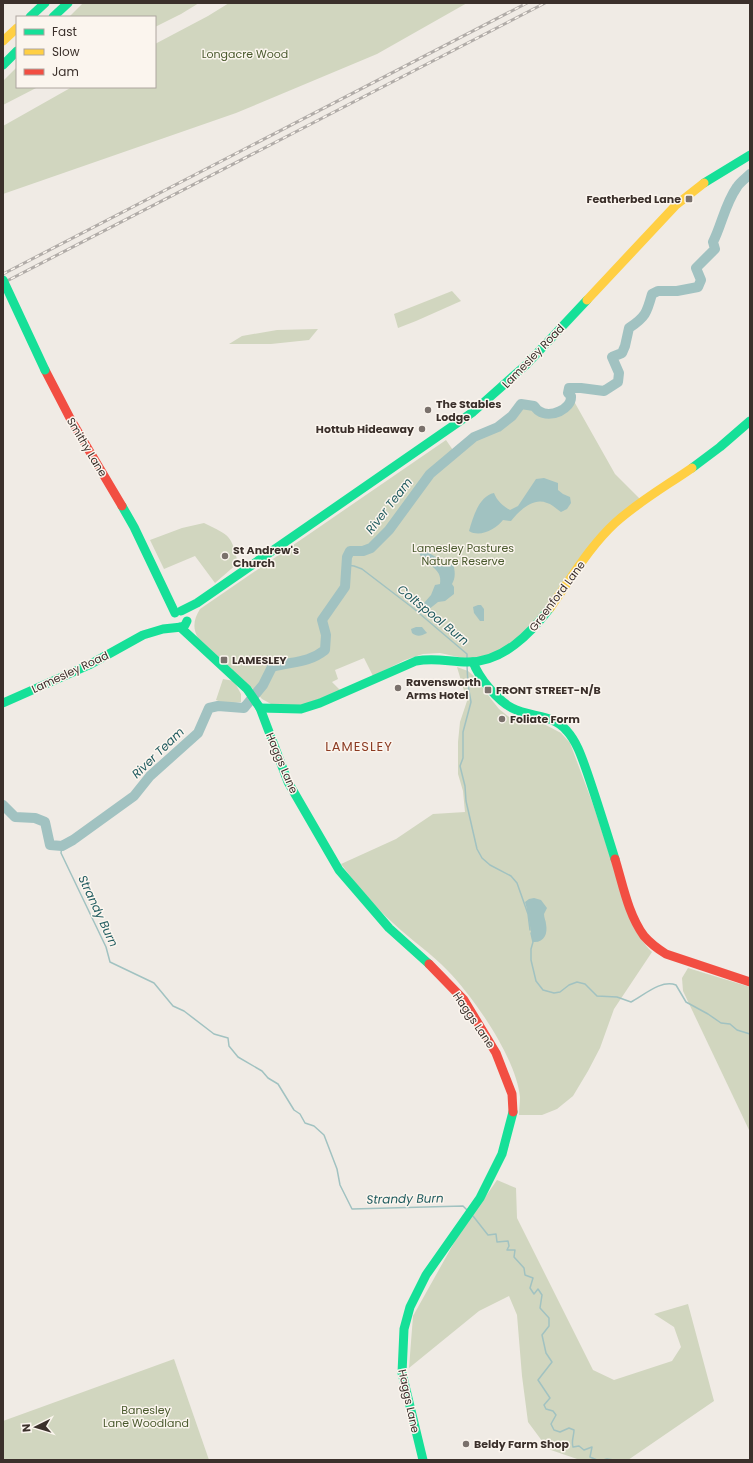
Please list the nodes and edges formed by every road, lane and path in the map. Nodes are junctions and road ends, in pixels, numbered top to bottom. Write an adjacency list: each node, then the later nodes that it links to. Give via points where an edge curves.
1 (45, 3): 3 (main road)
2 (68, 3): 4 (main road)
3 (31, 16)
4 (55, 16)
5 (16, 29): 6 (main road)
6 (3, 41)
7 (16, 52): 8 (main road)
8 (3, 65)
9 (750, 155): 12 (main road, Lamesley Road, via 701,185 676,205 527,364 473,412 197,603)
10 (3, 280): 12 (main road, Smithy Lane, bridge, via 71,420 134,527)
11 (750, 421): 13 (main road, Greenford Lane, via 702,461 668,483 616,523 599,539 541,621 528,634 504,652)
12 (180, 620): 14 (main road, Lamesley Road, via 136,638 85,667); 15 (main road, Haggs Lane, via 193,638 247,689)
13 (473, 662): 15 (main road, Greenford Lane, via 428,657 301,709); 16 (main road, via 496,696 512,708 556,721 574,741 595,794 626,896 636,923 645,938 666,954)
14 (3, 702)
15 (259, 706): 17 (main road, Haggs Lane, via 288,782 339,870 390,928 464,1000 496,1053 512,1094 513,1114 502,1154 480,1198 426,1274 410,1307 404,1329 402,1373)
16 (750, 982)
17 (423, 1460)

